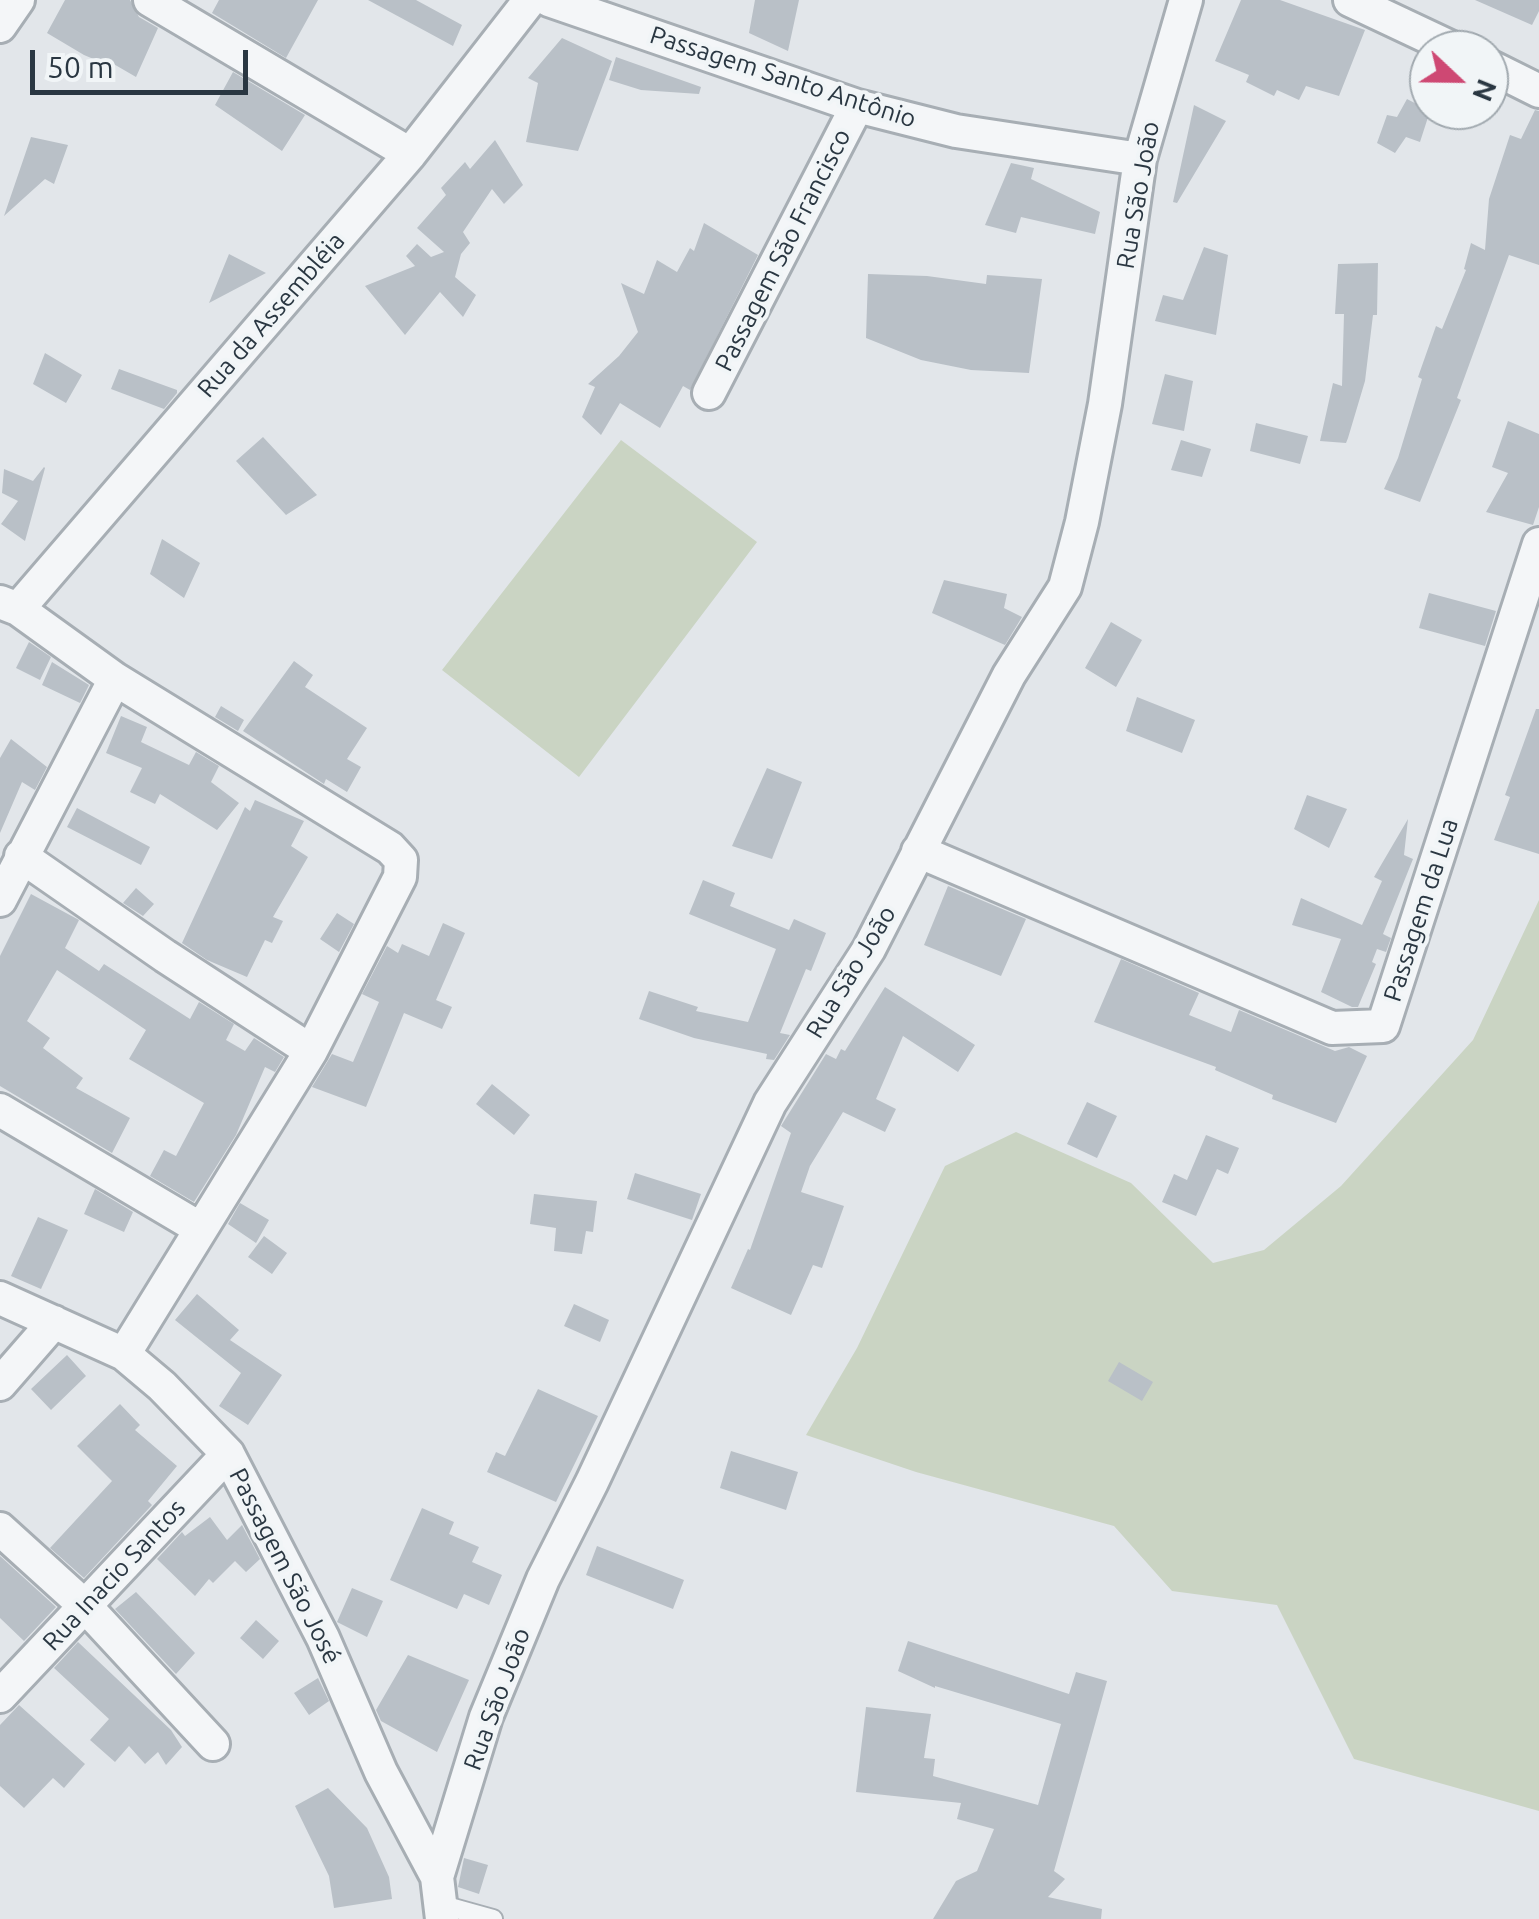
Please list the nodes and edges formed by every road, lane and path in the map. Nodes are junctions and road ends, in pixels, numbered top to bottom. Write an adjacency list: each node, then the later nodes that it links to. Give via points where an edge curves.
1 (18, 0): 7 (street)
2 (150, 0): 12 (street)
3 (530, 0): 12 (street, Rua da Assembléia)
4 (549, 0): 11 (street, Passagem Santo Antônio)
5 (1186, 0): 13 (street, Rua São João)
6 (1350, 0): 8 (street)
7 (0, 26)
8 (1414, 30)
9 (1509, 76): 10 (street)
10 (1539, 90)
11 (858, 106): 13 (street, Passagem Santo Antônio, via 956,131); 14 (street, Passagem São Francisco)
12 (410, 154): 16 (street, Rua da Assembléia)
13 (1140, 159): 18 (street, Rua São João, via 1105,404 1065,587 1009,676)
14 (710, 393)
15 (1539, 544): 18 (street, Passagem da Lua, via 1383,1026 1332,1028)
16 (9, 606): 17 (street)
17 (115, 679): 19 (street); 21 (street, via 401,860 400,877)
18 (918, 851): 33 (street, Rua São João, via 869,949 770,1103 543,1579 486,1717)
19 (22, 856): 20 (street); 21 (street)
20 (0, 900)
21 (310, 1051): 23 (street)
22 (0, 1110): 23 (street)
23 (201, 1229): 26 (street)
24 (0, 1298): 25 (street, Passagem São José)
25 (54, 1322): 26 (street, Passagem São José); 27 (street)
26 (124, 1354): 28 (street, Passagem São José)
27 (0, 1384)
28 (228, 1454): 30 (street, Rua Inacio Santos); 33 (street, Passagem São José, via 323,1638)
29 (0, 1529): 30 (street)
30 (86, 1608): 31 (street, Rua Inacio Santos); 32 (street)
31 (0, 1696)
32 (213, 1744)
33 (439, 1900): 34 (lane)
34 (493, 1919)

